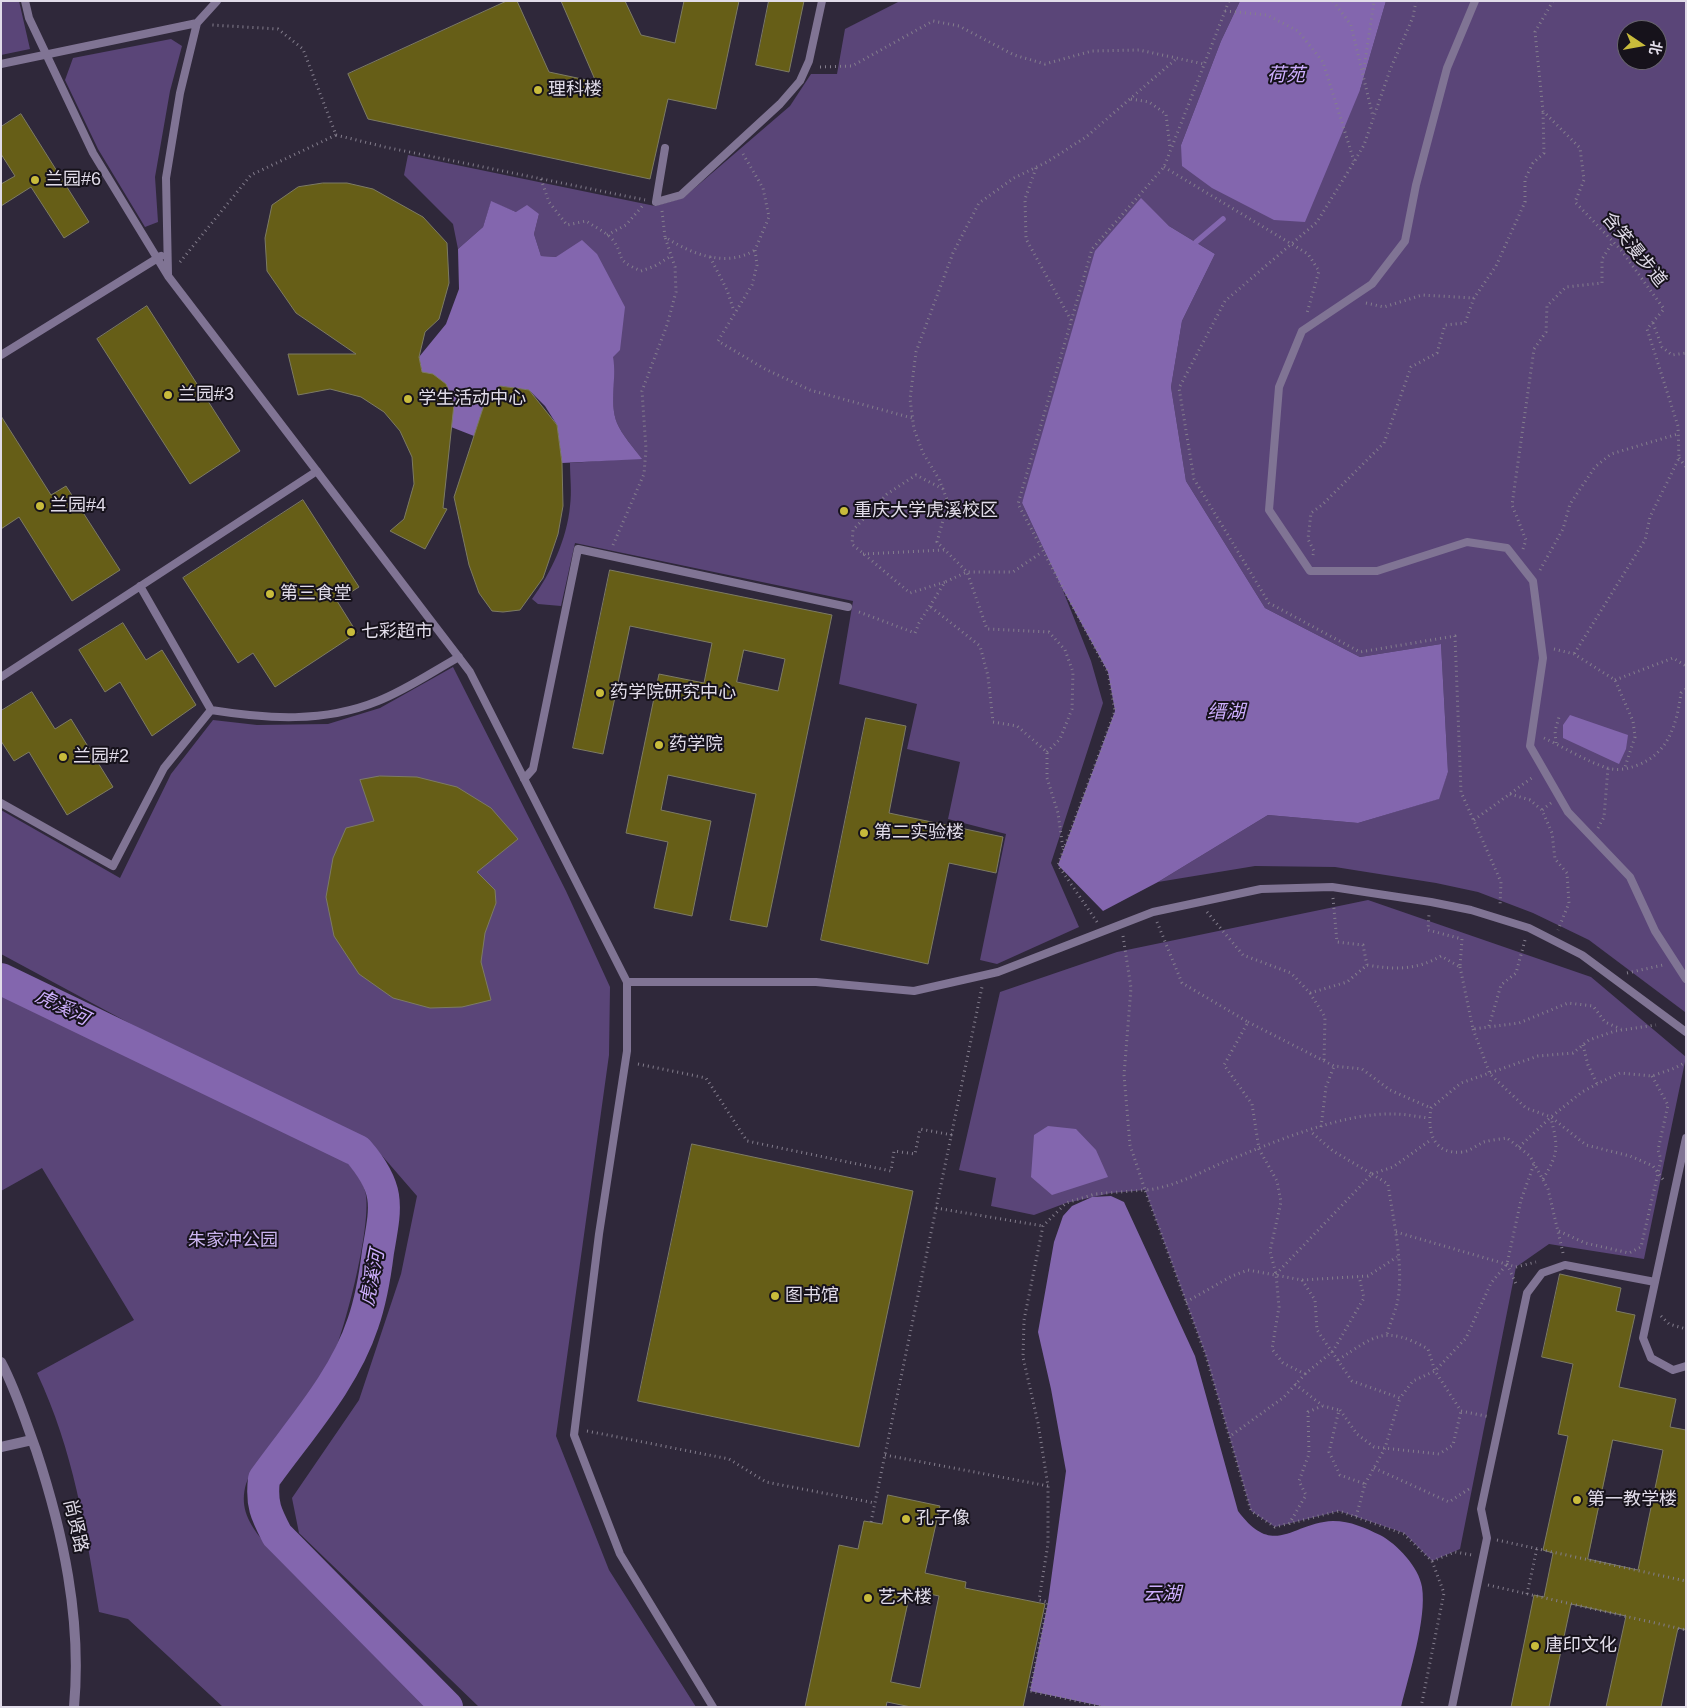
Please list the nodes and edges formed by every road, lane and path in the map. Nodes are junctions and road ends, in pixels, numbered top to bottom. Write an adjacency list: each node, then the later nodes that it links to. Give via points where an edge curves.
1 (25, 1): 12 (lane)
2 (216, 1): 11 (lane)
3 (822, 1): 16 (lane)
4 (1229, 1): 10 (path)
5 (1333, 1): 17 (path, via 1352,25)
6 (1374, 1): 17 (path)
7 (1416, 1): 20 (path, via 1414,18 1390,70)
8 (1475, 1): 41 (lane, via 1447,68 1416,185 1405,241 1372,284)
9 (1553, 1): 19 (path, via 1535,32)
10 (1225, 11): 15 (path); 25 (path, via 1268,15 1298,31 1323,62)
11 (198, 24): 12 (lane); 21 (path, via 278,29 303,49); 35 (lane, via 180,93 166,178)
12 (46, 55): 14 (lane); 38 (lane, via 93,153)
13 (1176, 59): 15 (path); 16 (path, via 1139,50 1092,50 1045,64 1014,55 959,26 933,21 852,66); 18 (path)
14 (1, 64)
15 (1204, 64): 24 (path)
16 (807, 67): 22 (lane, via 800,81 780,104)
17 (1364, 72): 20 (path)
18 (1130, 99): 24 (path, via 1148,102 1166,114); 26 (path, via 1086,138)
19 (1543, 111): 32 (path, 含笑漫步道, via 1580,148 1584,180 1575,202); 40 (path, via 1544,153 1533,163 1525,179 1525,202 1496,266)
20 (1373, 119): 25 (path)
21 (336, 135): 28 (path); 39 (path, via 251,175)
22 (737, 143): 29 (lane, via 681,195); 34 (path, via 763,188 769,217)
23 (665, 148): 29 (lane, via 656,202)
24 (1170, 152): 27 (path)
25 (1354, 162): 33 (path, via 1317,222)
26 (1036, 167): 43 (path, via 1025,199 1026,239); 48 (path, via 1014,178 979,204 953,253 916,352 910,399)
27 (1164, 167): 33 (path); 43 (path, via 1092,249)
28 (541, 179): 30 (path, via 549,202 567,225 586,221); 30 (path, via 648,200 626,225)
29 (661, 200): 31 (path)
30 (607, 235): 36 (path, via 614,241 621,260 641,271)
31 (665, 236): 36 (path); 37 (path)
32 (1613, 242): 44 (path, 含笑漫步道, via 1664,309); 58 (path, via 1602,259 1602,283 1566,287 1547,306 1546,332 1534,349 1512,505 1526,540)
33 (1292, 244): 45 (path, via 1308,254 1319,271); 86 (path, via 1225,301 1179,388 1194,478 1269,603 1360,652 1455,636 1461,792)
34 (755, 250): 37 (path, via 744,258); 42 (path, via 757,265 752,285)
35 (168, 253): 38 (lane); 39 (lane)
36 (671, 256): 57 (path, via 676,292 642,391 646,449 644,474)
37 (710, 257): 42 (path, via 728,290)
38 (158, 258): 39 (lane); 47 (lane)
39 (168, 276): 52 (lane)
40 (1474, 298): 41 (path, via 1422,295 1384,307); 59 (path, via 1464,323 1444,325 1437,353 1411,368 1384,442 1311,513 1308,539 1314,551)
41 (1348, 299): 45 (lane)
42 (734, 311): 48 (path, via 718,341 810,390)
43 (1071, 320): 55 (path, via 1018,504)
44 (1652, 322): 46 (path, via 1662,347 1672,355); 49 (path, 含笑漫步道, via 1647,329)
45 (1302, 331): 59 (lane, via 1279,387 1269,510)
46 (1686, 353)
47 (1, 355)
48 (912, 418): 53 (path, via 923,453)
49 (1678, 434): 50 (path, 含笑漫步道); 61 (path, via 1611,454 1595,467 1570,504 1563,529)
50 (1679, 458): 51 (path); 67 (path, 含笑漫步道, via 1650,518 1645,540)
51 (1686, 467)
52 (317, 471): 63 (lane); 68 (lane)
53 (943, 489): 54 (path, via 948,502 937,542); 56 (path, via 916,475 887,494 854,530 852,544)
54 (945, 550): 56 (path); 60 (path)
55 (1042, 552): 60 (path, via 1013,572); 88 (path, via 1108,672 1115,711)
56 (863, 554): 62 (path, via 910,593)
57 (608, 556): 64 (lane); 81 (lane, via 578,549 533,769)
58 (1518, 562): 59 (lane, via 1507,548 1466,542 1377,571); 61 (lane)
59 (1310, 571)
60 (967, 572): 62 (path); 77 (path, via 987,629 1049,632 1065,650 1073,672 1072,709 1060,739)
61 (1533, 581): 66 (lane)
62 (945, 582): 65 (path)
63 (140, 586): 70 (lane); 73 (lane)
64 (848, 607): 65 (path, via 914,633)
65 (930, 607): 77 (path, via 980,646 988,676 993,722 1017,726)
66 (1542, 646): 67 (path); 75 (lane)
67 (1574, 654): 71 (path)
68 (459, 657): 73 (lane, via 378,701 326,716 261,718); 81 (lane, via 470,672)
69 (1686, 666): 71 (path, via 1673,658)
70 (1, 677)
71 (1615, 680): 80 (path, via 1633,721 1635,737)
72 (1686, 689): 80 (path, via 1668,739 1652,759)
73 (211, 710): 84 (lane, via 164,768 113,866)
74 (1559, 717): 76 (path, via 1554,732)
75 (1532, 733): 76 (path); 79 (lane, via 1530,746)
76 (1556, 744): 78 (path)
77 (1047, 752): 88 (path, via 1047,778 1058,813)
78 (1608, 768): 80 (path); 87 (path, via 1604,817)
79 (1544, 769): 82 (path); 83 (lane)
80 (1624, 770)
81 (524, 779): 104 (lane)
82 (1510, 794): 85 (path, via 1530,800); 86 (path)
83 (1559, 796): 85 (path); 87 (lane, via 1568,812)
84 (1, 803)
85 (1542, 810): 97 (path, via 1552,833 1555,859 1567,874 1569,904)
86 (1474, 820): 93 (path, via 1501,882)
87 (1593, 838): 98 (lane, via 1630,877 1655,931)
88 (1063, 850): 96 (path, via 1058,866)
89 (1332, 887): 90 (lane, via 1261,889); 91 (lane); 99 (path, via 1337,942 1363,945)
90 (1199, 902): 92 (lane); 105 (path, via 1243,955 1291,973)
91 (1431, 902): 93 (lane); 100 (path, via 1428,930 1462,939)
92 (1153, 912): 94 (lane); 106 (path, via 1182,983)
93 (1499, 919): 95 (lane)
94 (1121, 924): 96 (lane); 133 (path, via 1131,988 1124,1075 1130,1145)
95 (1528, 928): 97 (lane); 107 (path, via 1516,973 1501,985)
96 (1102, 930): 101 (lane)
97 (1554, 941): 102 (lane)
98 (1676, 962): 102 (path); 103 (lane)
99 (1367, 965): 100 (path, via 1393,970 1425,965 1441,956); 105 (path, via 1347,982)
100 (1460, 967): 108 (path)
101 (985, 975): 104 (lane, via 914,991 816,982); 124 (path)
102 (1612, 976): 110 (lane)
103 (1686, 979)
104 (627, 982): 112 (lane)
105 (1310, 993): 113 (path, via 1325,1017)
106 (1248, 1022): 113 (path); 128 (path, via 1224,1065 1252,1104)
107 (1489, 1026): 108 (path); 109 (path, via 1520,1023 1568,1003 1593,1006 1605,1022)
108 (1473, 1029): 116 (path)
109 (1622, 1029): 110 (path, via 1648,1025); 111 (path)
110 (1682, 1029)
111 (1583, 1045): 116 (path, via 1573,1053 1538,1056); 118 (path)
112 (625, 1061): 124 (path, via 706,1078 746,1141 891,1171 894,1150 915,1154 920,1129); 164 (lane)
113 (1324, 1061): 115 (path)
114 (1686, 1062): 117 (path)
115 (1334, 1066): 119 (path, via 1362,1069 1390,1090); 122 (path, via 1326,1087)
116 (1490, 1074): 119 (path, via 1461,1083); 120 (path, via 1526,1108)
117 (1652, 1076): 118 (path, via 1620,1073); 130 (path, via 1668,1105 1658,1150 1661,1160)
118 (1597, 1084): 120 (path)
119 (1431, 1108): 121 (path)
120 (1551, 1117): 127 (path); 130 (path, via 1586,1145 1630,1156 1654,1166); 132 (path, via 1557,1146 1555,1160)
121 (1429, 1118): 122 (path, via 1395,1114 1351,1119); 125 (path)
122 (1321, 1127): 123 (path)
123 (1310, 1131): 128 (path); 131 (path, via 1333,1152)
124 (952, 1135): 135 (path)
125 (1432, 1138): 127 (path, via 1446,1150 1464,1152 1486,1142 1507,1138); 131 (path, via 1393,1167)
126 (1686, 1138): 134 (lane)
127 (1519, 1147): 129 (path)
128 (1259, 1150): 133 (path, via 1160,1189); 143 (path, via 1276,1181 1281,1202 1270,1252)
129 (1534, 1164): 132 (path); 142 (path, via 1521,1200)
130 (1658, 1173): 134 (path); 137 (path, via 1641,1248 1629,1253 1585,1243)
131 (1372, 1174): 138 (path, via 1388,1184); 143 (path)
132 (1543, 1179): 137 (path)
133 (1145, 1190): 136 (path, via 1095,1194 1066,1203); 147 (path)
134 (1674, 1194): 146 (lane)
135 (936, 1208): 136 (path); 169 (path)
136 (1043, 1226): 172 (path, via 1024,1320 1022,1357)
137 (1559, 1231): 139 (path)
138 (1396, 1232): 140 (path); 142 (path)
139 (1562, 1246)
140 (1398, 1257): 144 (path, via 1368,1276); 151 (path, via 1397,1302)
141 (1539, 1261): 142 (path, via 1516,1267)
142 (1506, 1264): 148 (path); 156 (path, via 1490,1283 1466,1338)
143 (1276, 1274): 145 (path); 147 (path, via 1248,1270); 157 (path, via 1279,1307 1272,1349 1283,1363)
144 (1360, 1276): 145 (path); 152 (path, via 1364,1298)
145 (1302, 1280): 152 (path, via 1315,1300 1317,1330)
146 (1655, 1282): 148 (lane, via 1565,1265 1542,1273 1527,1293); 149 (lane)
147 (1186, 1302): 165 (path)
148 (1524, 1304): 163 (lane)
149 (1650, 1306): 150 (path, via 1669,1324); 155 (lane, via 1643,1338 1651,1358 1673,1370)
150 (1686, 1329)
151 (1387, 1334): 153 (path, via 1369,1339); 156 (path, via 1407,1338 1428,1349)
152 (1333, 1351): 153 (path); 157 (path)
153 (1338, 1360): 159 (path, via 1352,1381)
154 (1, 1362): 166 (street, 尚贤路, via 15,1388)
155 (1686, 1366)
156 (1435, 1371): 159 (path, via 1413,1381); 162 (path)
157 (1305, 1374): 158 (path)
158 (1295, 1384): 160 (path); 165 (path, via 1284,1397)
159 (1400, 1398): 168 (path)
160 (1323, 1406): 161 (path); 177 (path, via 1308,1412 1309,1454 1299,1481 1306,1495)
161 (1339, 1410): 168 (path, via 1356,1434 1374,1447); 171 (path, via 1330,1452 1340,1475)
162 (1461, 1411): 163 (path); 168 (path, via 1453,1445 1439,1454)
163 (1500, 1420): 173 (lane)
164 (574, 1429): 174 (path, via 729,1459 766,1482); 187 (lane, via 620,1554)
165 (1230, 1437): 177 (path, via 1251,1511 1276,1527)
166 (32, 1440): 167 (street); 186 (street, 尚贤路, via 53,1501 67,1563 74,1629)
167 (1, 1447)
168 (1385, 1448): 170 (path)
169 (885, 1455): 172 (path); 174 (path)
170 (1374, 1468): 171 (path); 173 (path, via 1449,1502 1469,1489)
171 (1366, 1484): 175 (path)
172 (1048, 1486): 188 (path, via 1048,1544 1038,1600 1048,1602 1030,1691)
173 (1485, 1492): 178 (lane, via 1481,1509)
174 (875, 1503): 176 (path)
175 (1356, 1517): 177 (path, via 1339,1511); 181 (path, via 1404,1534)
176 (871, 1522)
177 (1289, 1524)
178 (1487, 1538): 179 (path); 180 (lane)
179 (1537, 1548): 182 (path); 184 (path)
180 (1483, 1558): 181 (path, via 1455,1552); 183 (lane)
181 (1432, 1561): 189 (path, via 1444,1593)
182 (1686, 1581)
183 (1478, 1583): 184 (path); 190 (lane)
184 (1528, 1594): 185 (path)
185 (1686, 1630)
186 (74, 1707)
187 (713, 1707)
188 (1106, 1707)
189 (1420, 1707)
190 (1452, 1707)

